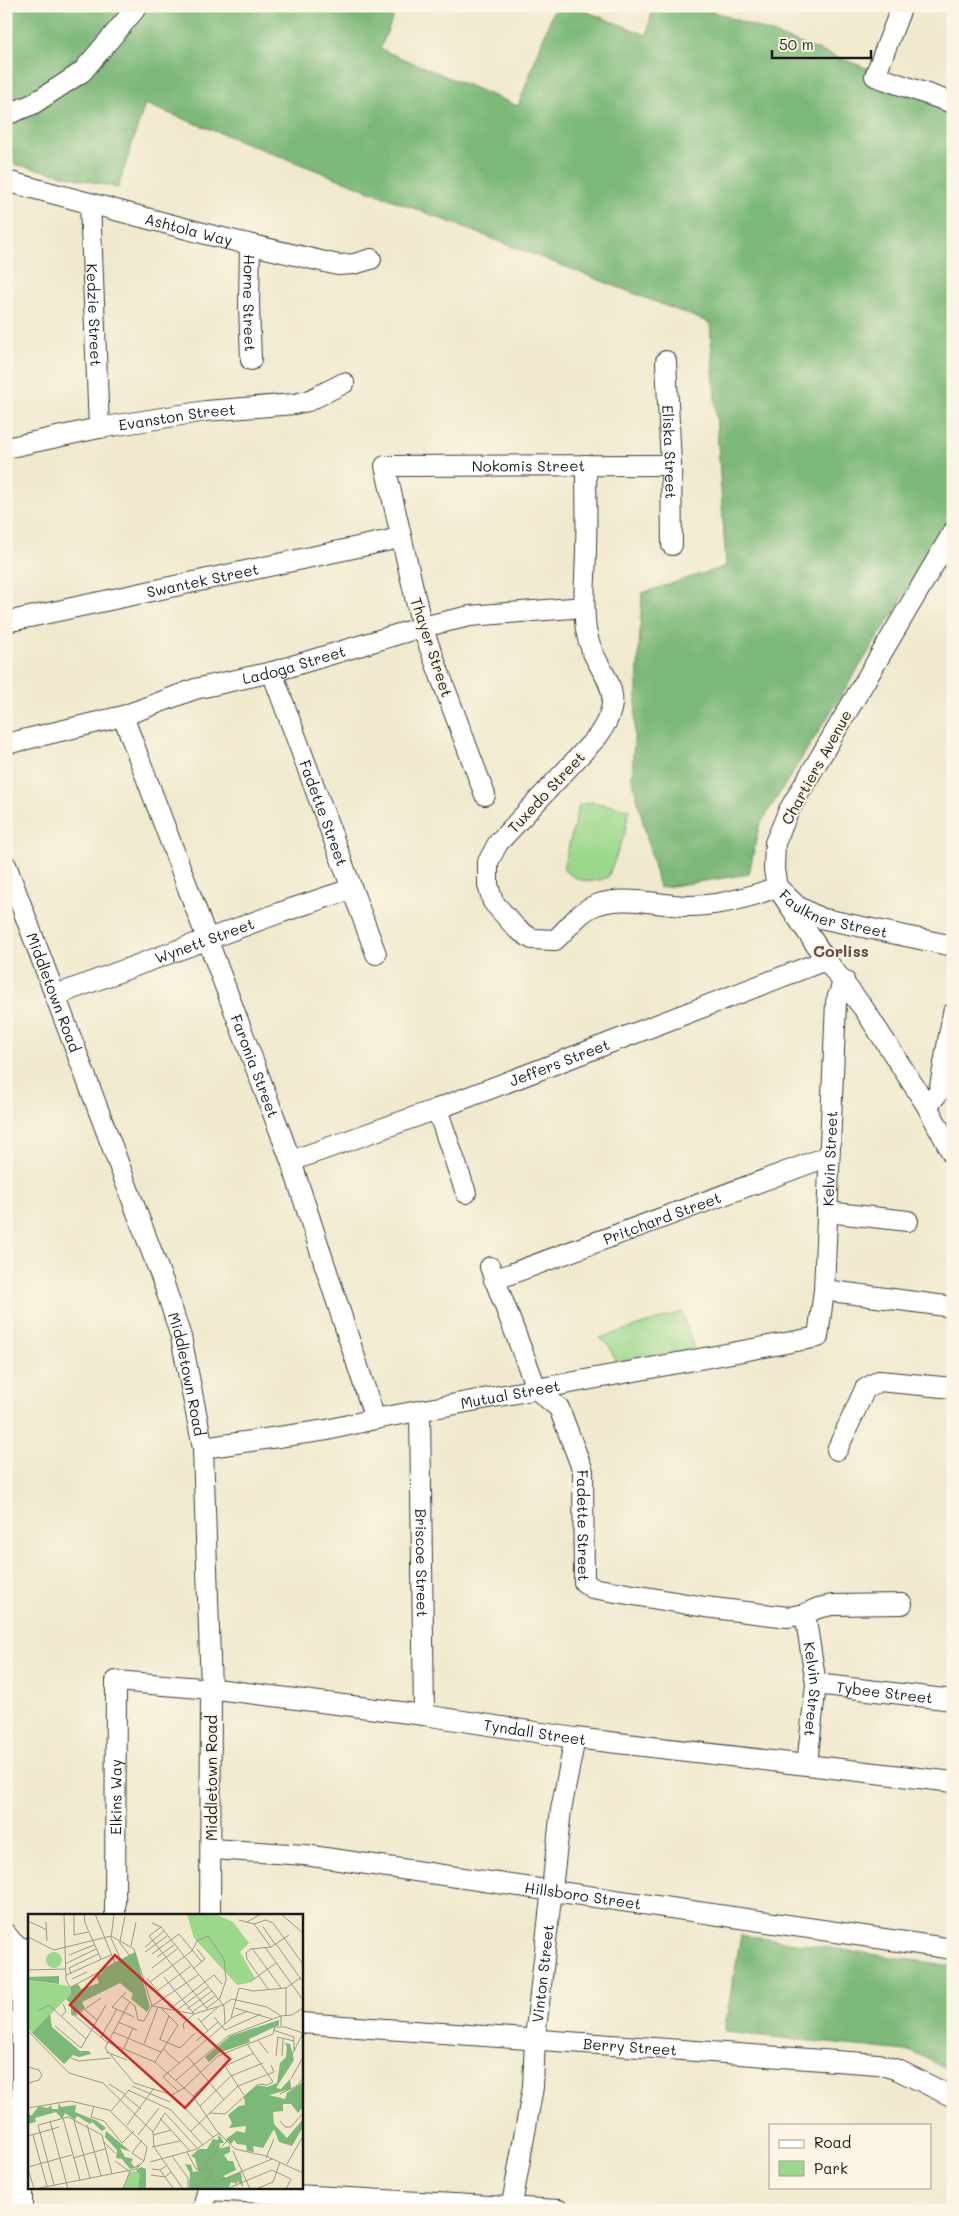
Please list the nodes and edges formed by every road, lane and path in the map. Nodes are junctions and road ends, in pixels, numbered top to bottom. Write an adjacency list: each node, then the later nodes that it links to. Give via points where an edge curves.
1 (138, 6): 4 (street, via 82,72 33,104)
2 (902, 6): 3 (street, via 875,76)
3 (953, 103)
4 (6, 115)
5 (6, 181): 6 (street, Ashtola Way)
6 (90, 203): 7 (street, Ashtola Way); 12 (street, Kedzie Street)
7 (250, 245): 8 (street, Ashtola Way, via 338,265); 9 (street, Horne Street)
8 (371, 259)
9 (252, 360)
10 (666, 361): 15 (street, Eliska Street)
11 (344, 383): 12 (street, Evanston Street, via 308,401 294,404 206,411)
12 (99, 428): 13 (street, Evanston Street)
13 (6, 448)
14 (586, 465): 15 (street, Nokomis Street); 16 (street, Nokomis Street); 20 (street, Tuxedo Street)
15 (672, 465): 19 (street, Eliska Street)
16 (385, 466): 18 (street, Thayer Street)
17 (953, 532): 28 (street, Chartiers Avenue, via 789,810 775,843)
18 (400, 538): 21 (street, Swantek Street); 22 (street, Thayer Street)
19 (672, 545)
20 (584, 607): 22 (street, Ladoga Street, via 470,616); 30 (street, Tuxedo Street, via 586,632 611,690 613,706 610,719 498,843 488,862 488,885 493,902 532,939 555,940 595,905 620,902)
21 (6, 622)
22 (422, 627): 23 (street, Ladoga Street); 26 (street, Thayer Street)
23 (272, 672): 24 (street, Ladoga Street, via 195,689); 29 (street, Fadette Street)
24 (122, 716): 25 (street, Ladoga Street); 31 (street, Faronia Street)
25 (6, 744)
26 (485, 795)
27 (6, 865): 36 (street, Middletown Road)
28 (777, 887): 30 (street, Faulkner Street, via 738,901); 32 (street, Faulkner Street, via 797,906 820,918); 34 (street, Chartiers Avenue)
29 (352, 889): 31 (street, Wynett Street); 33 (street, Fadette Street)
30 (690, 906)
31 (207, 938): 36 (street, Wynett Street); 43 (street, Faronia Street)
32 (953, 946)
33 (376, 954)
34 (826, 960): 35 (street, Chartiers Avenue); 40 (street, Jeffers Street)
35 (844, 980): 39 (street, Chartiers Avenue); 42 (street, Kelvin Street, via 836,1002)
36 (56, 994): 55 (street, Middletown Road, via 165,1287 181,1337)
37 (953, 1013): 39 (street, via 939,1092)
38 (953, 1102): 39 (street)
39 (927, 1106): 41 (street, Chartiers Avenue)
40 (437, 1109): 43 (street, Jeffers Street); 44 (street)
41 (953, 1155)
42 (829, 1156): 45 (street, Kelvin Street); 47 (street, Pritchard Street)
43 (291, 1161): 54 (street, Faronia Street)
44 (466, 1193)
45 (827, 1212): 46 (street); 48 (street, Kelvin Street)
46 (908, 1221)
47 (492, 1274): 52 (street, Fadette Street)
48 (824, 1290): 49 (street); 50 (street, Kelvin Street)
49 (953, 1307)
50 (818, 1337): 52 (street, Mutual Street)
51 (953, 1388): 56 (street, via 879,1381 865,1389)
52 (538, 1390): 53 (street, Mutual Street); 58 (street, Fadette Street, via 559,1408 583,1471 584,1582 604,1591 705,1607 788,1617)
53 (420, 1412): 54 (street, Mutual Street); 63 (street, Briscoe Street)
54 (376, 1419): 55 (street, Mutual Street, via 328,1430)
55 (203, 1448): 61 (street, Middletown Road)
56 (837, 1450)
57 (902, 1604): 58 (street, via 832,1605)
58 (805, 1614): 60 (street, Kelvin Street)
59 (116, 1681): 61 (street, Tyndall Street); 69 (street, Elkins Way)
60 (816, 1684): 62 (street, Tybee Street); 65 (street, Kelvin Street)
61 (211, 1689): 63 (street, Tyndall Street); 67 (street, Middletown Road)
62 (953, 1700)
63 (424, 1715): 64 (street, Tyndall Street)
64 (575, 1738): 65 (street, Tyndall Street); 68 (street, Vinton Street, via 561,1810)
65 (807, 1764): 66 (street, Tyndall Street)
66 (953, 1782)
67 (212, 1849): 68 (street, Hillsboro Street, via 305,1855); 70 (street, Middletown Road)
68 (551, 1892): 73 (street, Hillsboro Street); 75 (street, Vinton Street)
69 (115, 1914)
70 (210, 1914)
71 (6, 1934): 72 (street)
72 (25, 1950): 79 (street)
73 (953, 1950)
74 (302, 2023): 75 (street, Berry Street)
75 (534, 2038): 76 (street, Berry Street, via 878,2064 898,2070); 78 (street, Vinton Street, via 533,2087)
76 (953, 2097)
77 (208, 2189): 78 (street); 80 (street)
78 (511, 2208): 81 (street)
79 (22, 2210)
80 (204, 2210)
81 (559, 2210)

